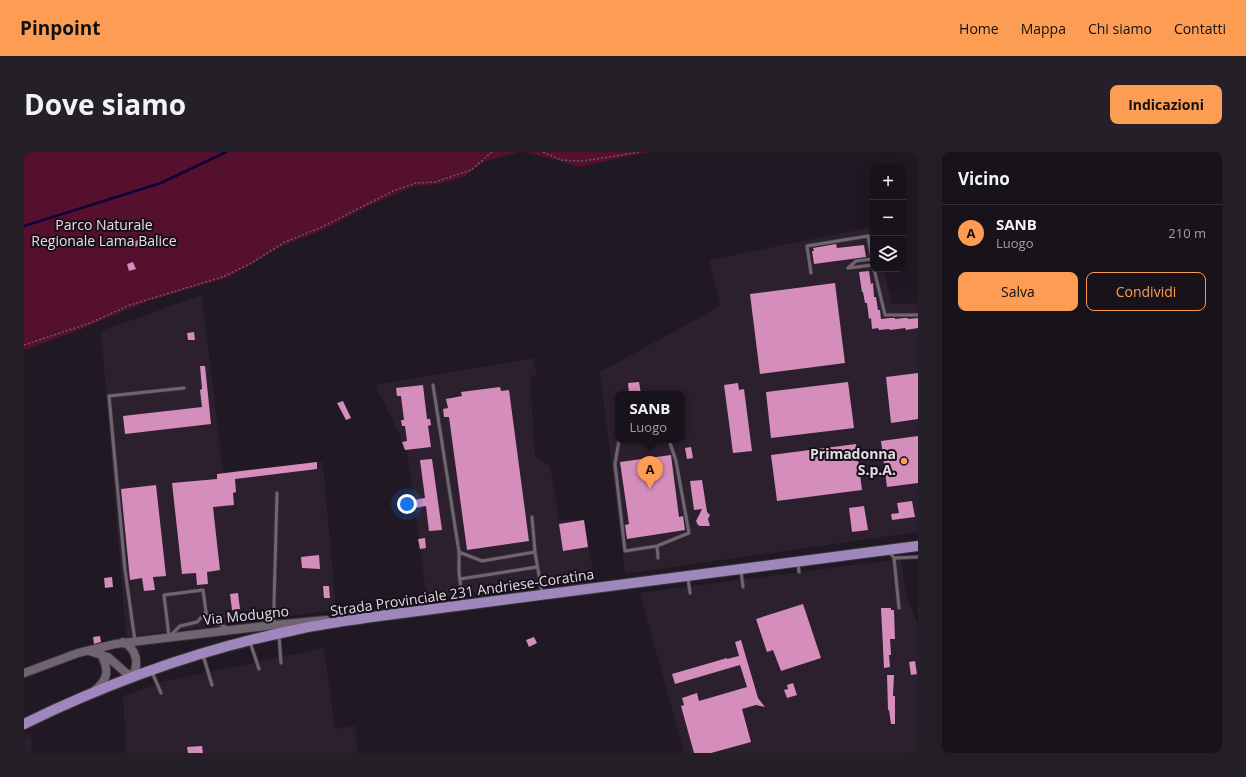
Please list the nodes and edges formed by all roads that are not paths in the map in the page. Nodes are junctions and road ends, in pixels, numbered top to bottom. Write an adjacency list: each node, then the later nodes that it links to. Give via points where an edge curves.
1 (870, 247): 5 (lane, via 868,236 807,246)
2 (870, 258): 3 (lane, via 856,261 848,268)
3 (870, 265)
4 (875, 272): 6 (lane, via 885,315)
5 (812, 273)
6 (918, 315)
7 (433, 385): 15 (lane)
8 (184, 388): 36 (lane, via 109,396 125,570)
9 (619, 443): 13 (lane, via 616,464 625,551)
10 (670, 443): 13 (lane, via 676,461 689,533)
11 (277, 494): 32 (lane, via 274,604)
12 (532, 517): 16 (lane)
13 (657, 546): 19 (lane)
14 (918, 546): 17 (main road, Strada Provinciale 231 Andriese-Coratina)
15 (459, 552): 16 (lane, via 482,561); 25 (lane)
16 (535, 552): 21 (lane)
17 (891, 554): 18 (lane); 20 (main road, Strada Provinciale 231 Andriese-Coratina); 30 (lane)
18 (918, 557)
19 (658, 558)
20 (797, 562): 22 (main road, Strada Provinciale 231 Andriese-Coratina); 23 (lane)
21 (537, 567): 25 (lane); 28 (lane)
22 (740, 569): 24 (main road, Strada Provinciale 231 Andriese-Coratina); 26 (lane)
23 (799, 572)
24 (688, 576): 27 (lane); 28 (main road, Strada Provinciale 231 Andriese-Coratina)
25 (460, 579): 29 (lane)
26 (743, 587)
27 (690, 593)
28 (542, 595): 29 (main road, Strada Provinciale 231 Andriese-Coratina)
29 (463, 605): 32 (main road, Strada Provinciale 231 Andriese-Coratina)
30 (899, 608)
31 (206, 612): 33 (lane, via 214,622); 34 (lane, via 197,622 180,626); 34 (lane, via 203,590 164,594)
32 (277, 629): 33 (street, Via Modugno); 35 (main road, Strada Provinciale 231 Andriese-Coratina); 41 (lane)
33 (231, 630): 34 (street, Via Modugno)
34 (169, 637): 36 (street, Via Modugno)
35 (249, 640): 39 (main road, Strada Provinciale 231 Andriese-Coratina); 42 (lane)
36 (135, 641): 37 (street, Via Modugno)
37 (123, 642): 38 (street, Via Modugno); 45 (street, via 131,648 136,657)
38 (89, 650): 40 (street); 44 (street, Via Modugno)
39 (203, 653): 43 (main road, Strada Provinciale 231 Andriese-Coratina); 46 (lane)
40 (101, 654): 45 (street); 48 (street, via 106,674)
41 (281, 663)
42 (259, 669)
43 (151, 670): 45 (main road, Strada Provinciale 231 Andriese-Coratina); 47 (lane)
44 (24, 673)
45 (133, 676): 48 (main road, Strada Provinciale 231 Andriese-Coratina)
46 (212, 685)
47 (160, 693)
48 (91, 694): 49 (main road, Strada Provinciale 231 Andriese-Coratina)
49 (24, 724)

